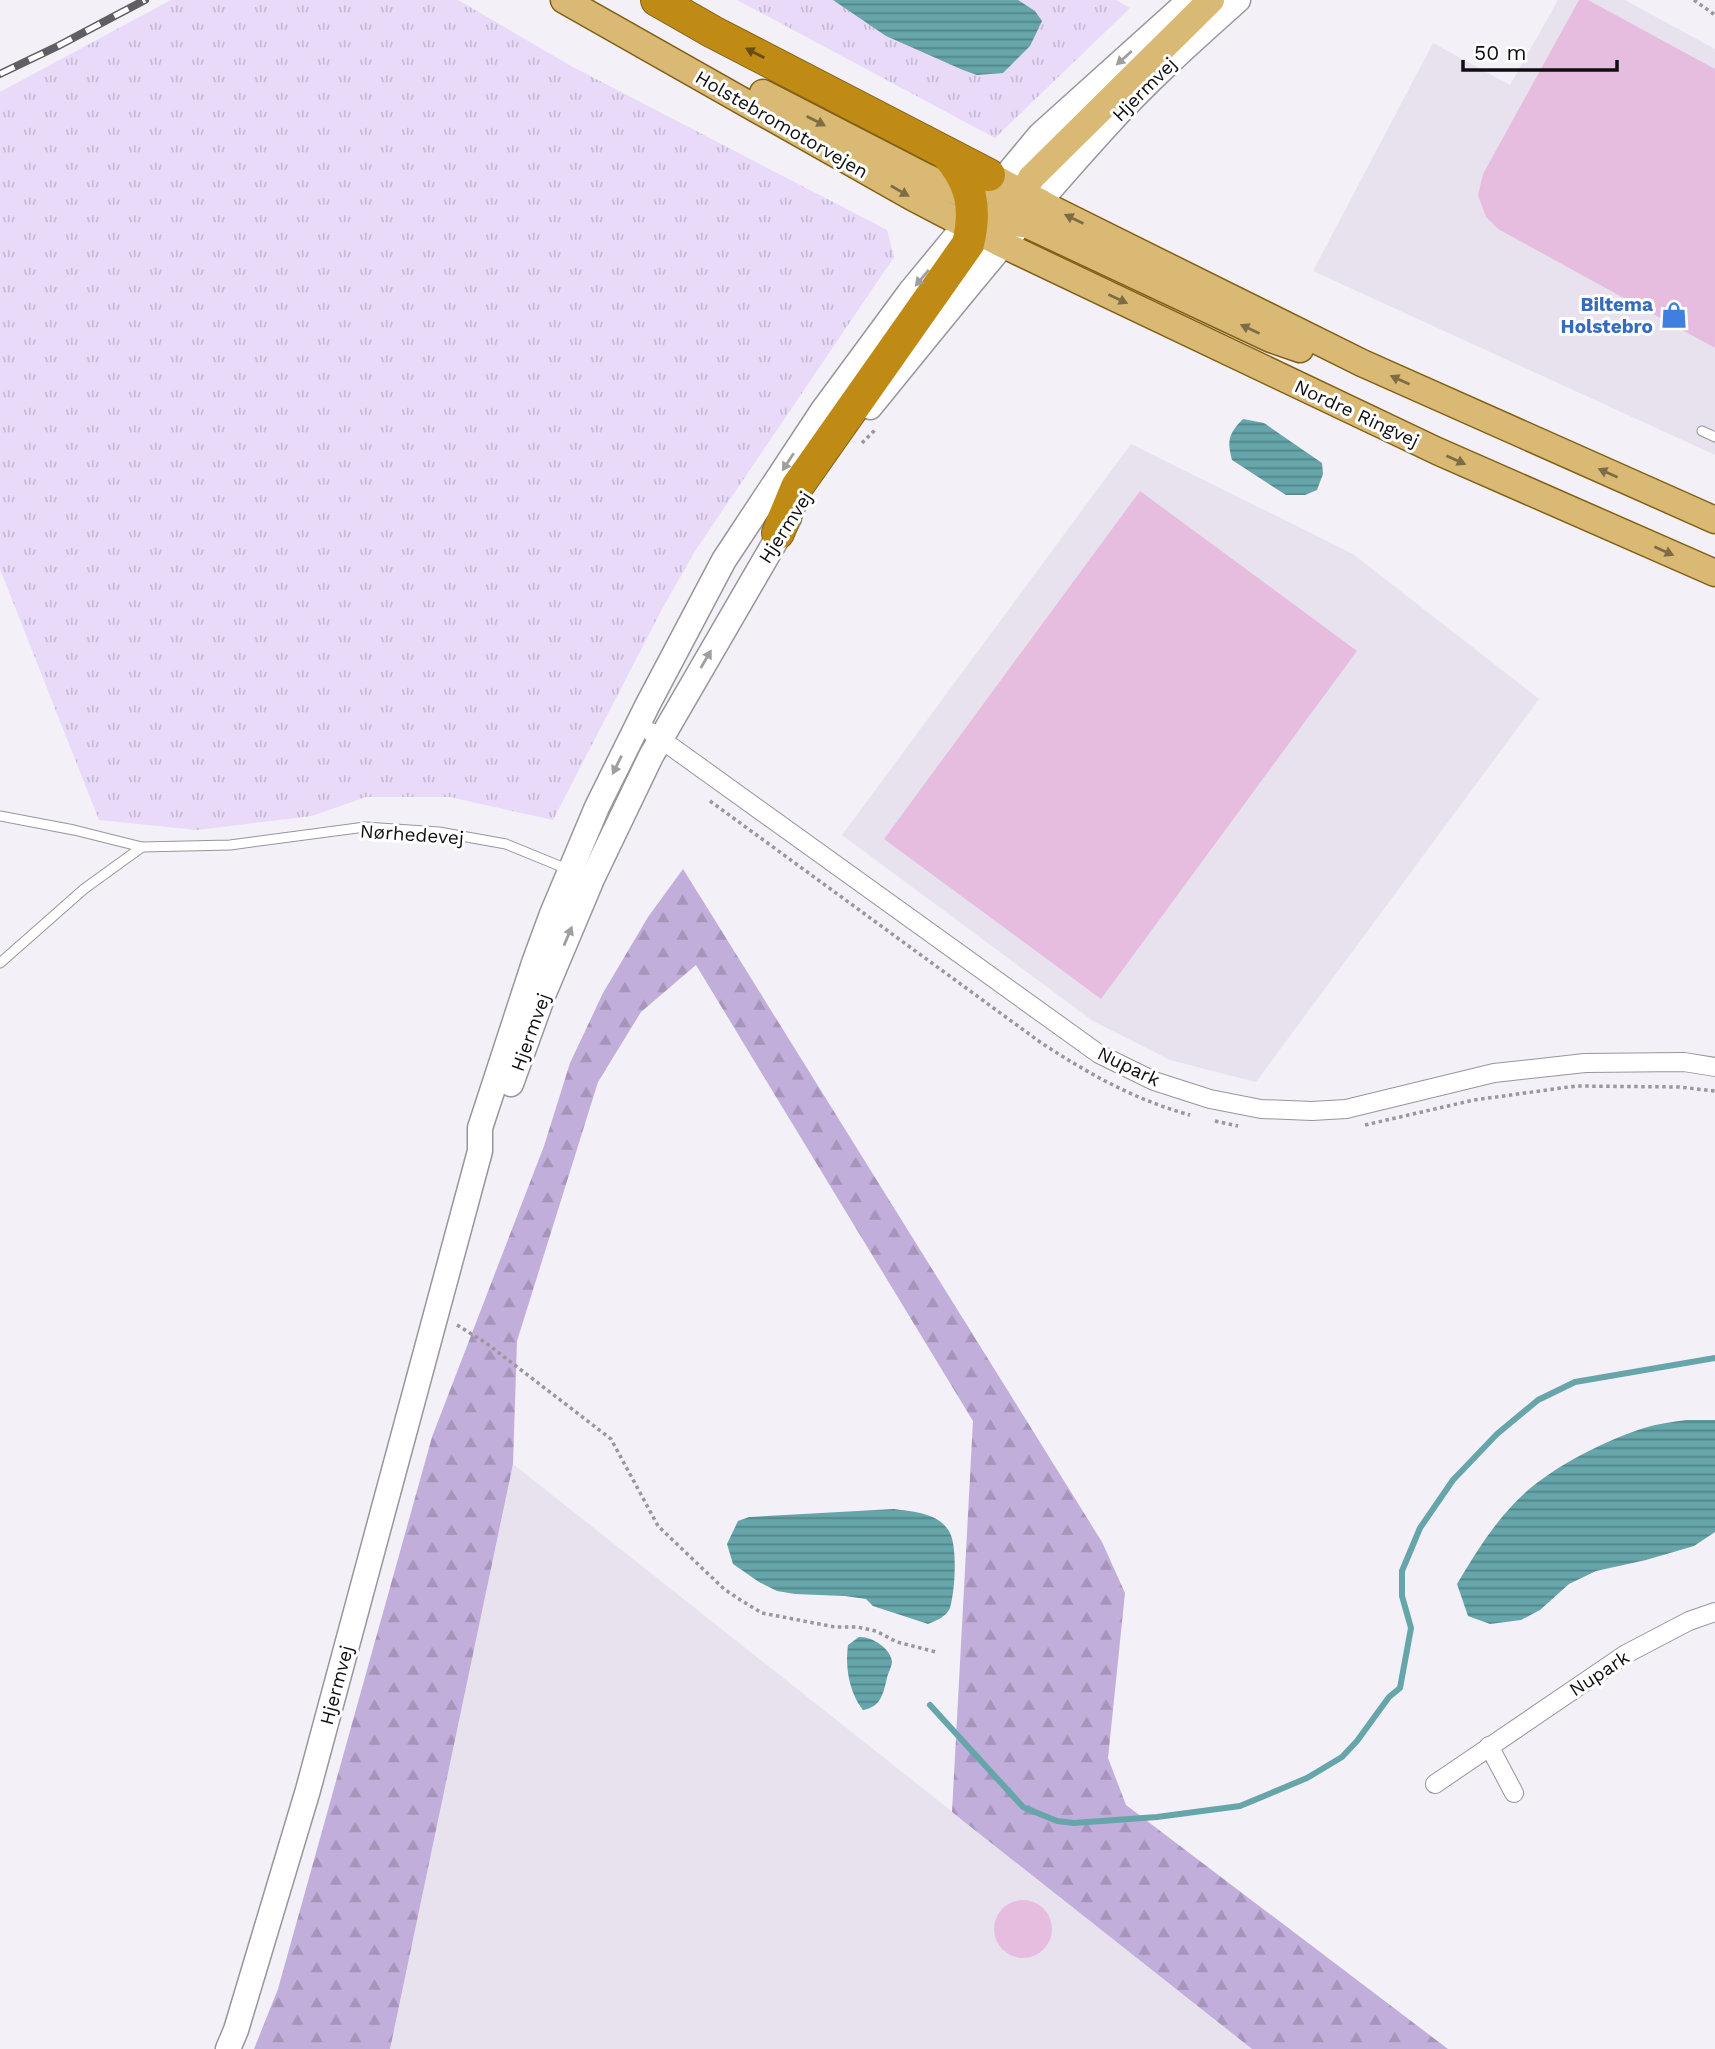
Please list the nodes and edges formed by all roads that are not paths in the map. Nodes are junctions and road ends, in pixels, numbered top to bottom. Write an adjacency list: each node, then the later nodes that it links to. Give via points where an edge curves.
1 (564, 0): 6 (main road, one-way to 6, via 620,32 702,62 926,177)
2 (657, 0): 6 (highway, one-way to 2, via 946,153)
3 (1190, 0): 6 (street, Hjermvej, one-way to 6, via 1040,135)
4 (1211, 0): 6 (main road, via 1031,178)
5 (1238, 0): 6 (street, Hjermvej, via 1114,118)
6 (996, 205): 7 (main road); 8 (main road, via 1037,256); 11 (main road, one-way to 6); 12 (highway, via 797,487); 14 (street, Hjermvej, one-way to 14, via 910,292 823,410 724,560)
7 (1002, 244): 8 (main road, Nordre Ringvej); 12 (street, Hjermvej, via 839,444)
8 (1056, 270): 13 (main road, Nordre Ringvej, one-way to 13, via 1437,451)
9 (1702, 431): 10 (lane)
10 (1715, 437)
11 (1715, 520)
12 (778, 533): 15 (street, Hjermvej, one-way to 12)
13 (1715, 573)
14 (638, 723): 15 (street, Nupark); 18 (street, Hjermvej, one-way to 18, via 597,807)
15 (661, 739): 18 (street, Hjermvej); 20 (street, Nupark, via 1099,1054 1154,1081 1210,1099 1261,1109 1346,1109 1533,1068 1684,1062)
16 (0, 816): 17 (lane, Nørhedevej)
17 (142, 848): 18 (lane, Nørhedevej, via 230,845 365,827 439,832 506,845); 19 (lane, via 84,889)
18 (581, 875): 25 (street, Hjermvej, via 534,963 480,1128 480,1151 308,1790)
19 (0, 963)
20 (1715, 1067)
21 (1715, 1612): 22 (street, Nupark, via 1626,1654)
22 (1489, 1746): 23 (street, Nupark); 24 (street)
23 (1435, 1784)
24 (1514, 1793)
25 (228, 2049)

